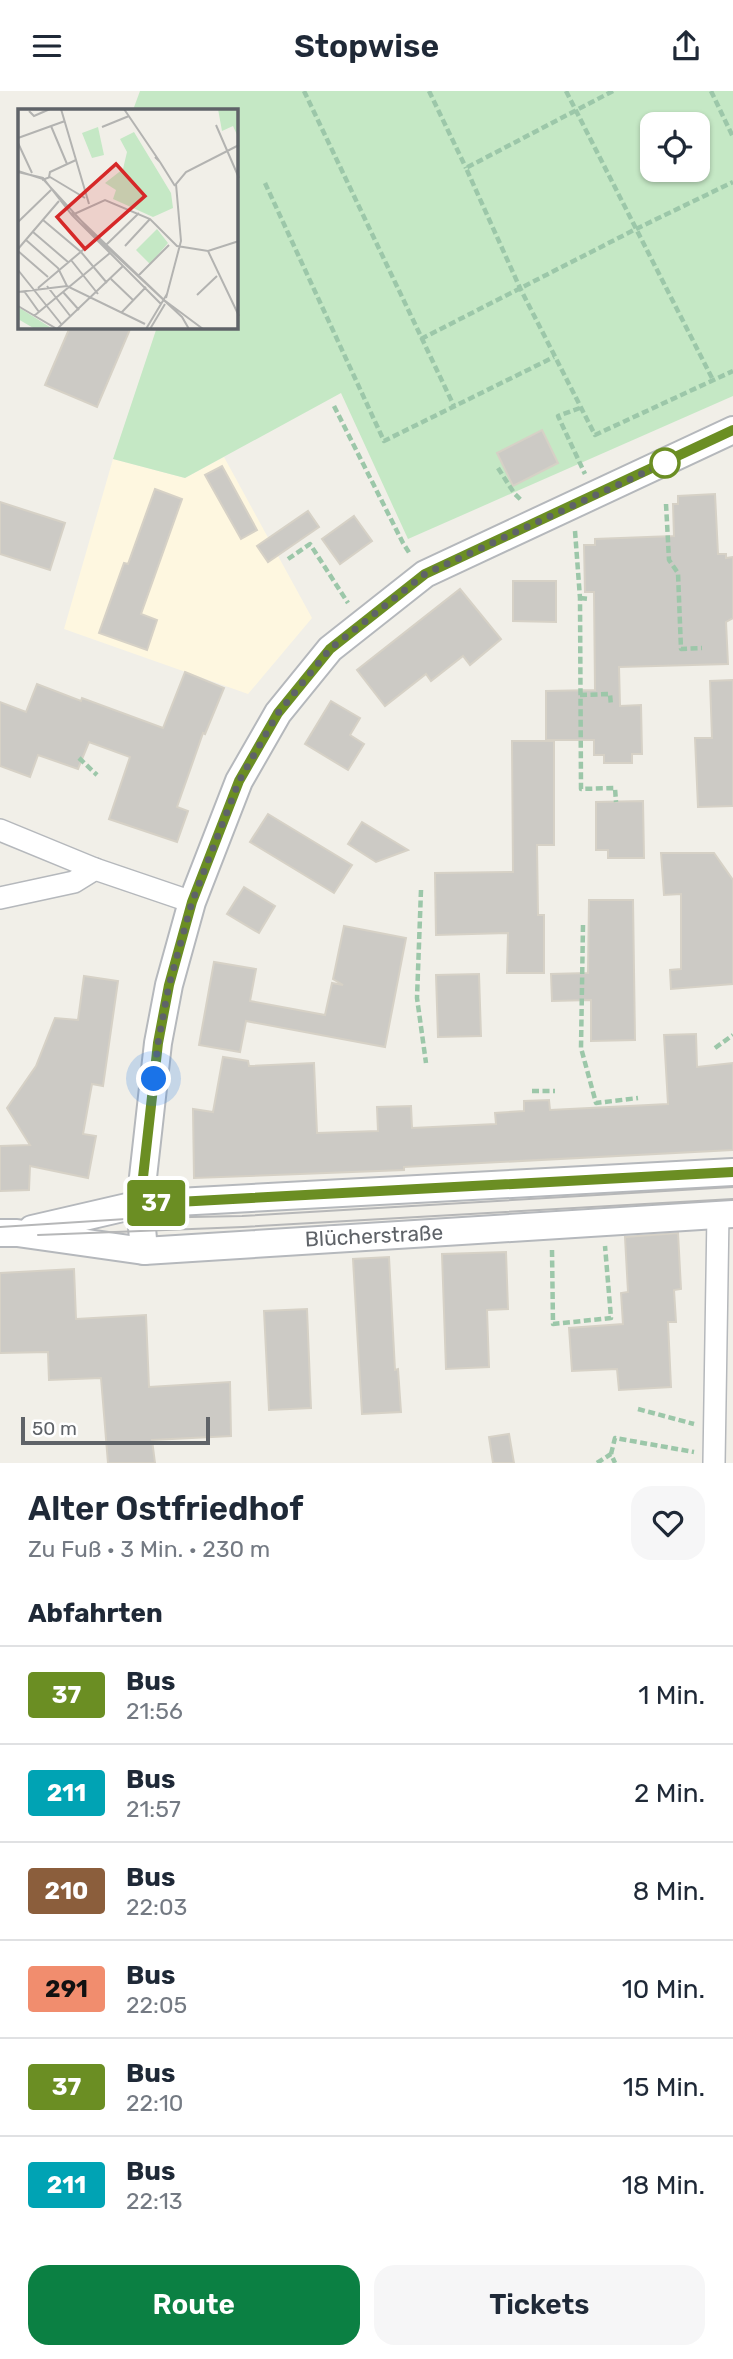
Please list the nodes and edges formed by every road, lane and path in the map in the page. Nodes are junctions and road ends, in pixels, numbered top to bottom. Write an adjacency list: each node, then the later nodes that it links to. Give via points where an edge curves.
1 (304, 91): 13 (path)
2 (429, 91): 8 (path)
3 (566, 91): 6 (path)
4 (613, 91): 6 (path)
5 (711, 91): 7 (path)
6 (576, 112): 8 (path); 11 (path)
7 (733, 137)
8 (466, 168): 12 (path)
9 (265, 183): 18 (path, via 384,441)
10 (733, 183): 11 (path)
11 (636, 229): 12 (path); 16 (path)
12 (520, 288): 13 (path); 14 (path)
13 (421, 339): 18 (path)
14 (554, 357): 18 (path); 19 (path)
15 (733, 371): 16 (path)
16 (713, 380): 19 (path, via 595,435)
17 (334, 406): 26 (path, via 403,544)
18 (454, 406)
19 (580, 408): 22 (path, via 558,416)
20 (733, 431): 22 (street)
21 (498, 468): 24 (path, via 514,493)
22 (584, 501): 24 (street); 27 (path)
23 (666, 503): 30 (path, via 669,560 678,573 681,649)
24 (542, 520): 26 (street)
25 (288, 559): 29 (path, via 310,544)
26 (425, 574): 29 (street)
27 (580, 598): 28 (path); 31 (path)
28 (590, 599)
29 (361, 624): 40 (street, via 330,649 278,713 239,781)
30 (702, 648)
31 (580, 695): 32 (path, via 610,694); 35 (path, via 580,789 615,788)
32 (611, 706)
33 (79, 758): 34 (path)
34 (97, 775)
35 (616, 802)
36 (0, 830): 37 (street)
37 (95, 869): 39 (street, via 74,882); 40 (street)
38 (421, 890): 44 (path, via 417,998)
39 (0, 898)
40 (192, 902): 49 (street, via 158,1043)
41 (583, 925): 47 (path, via 581,1048 596,1103)
42 (733, 1035): 43 (path)
43 (715, 1048)
44 (426, 1063)
45 (532, 1091): 46 (path)
46 (555, 1091)
47 (638, 1098)
48 (733, 1172): 49 (street, Blücherstraße)
49 (140, 1204): 53 (street, Blücherstraße); 54 (street)
50 (726, 1214): 51 (street, Blücherstraße); 56 (street)
51 (603, 1221): 52 (street, Blücherstraße); 52 (path, via 611,1318 553,1324)
52 (552, 1225): 54 (street, Blücherstraße)
53 (8, 1233): 54 (street, Blücherstraße)
54 (144, 1251)
55 (638, 1409): 56 (path)
56 (715, 1430): 58 (street)
57 (611, 1454): 58 (path, via 615,1438); 59 (path); 60 (path)
58 (714, 1459)
59 (597, 1463)
60 (615, 1463)

